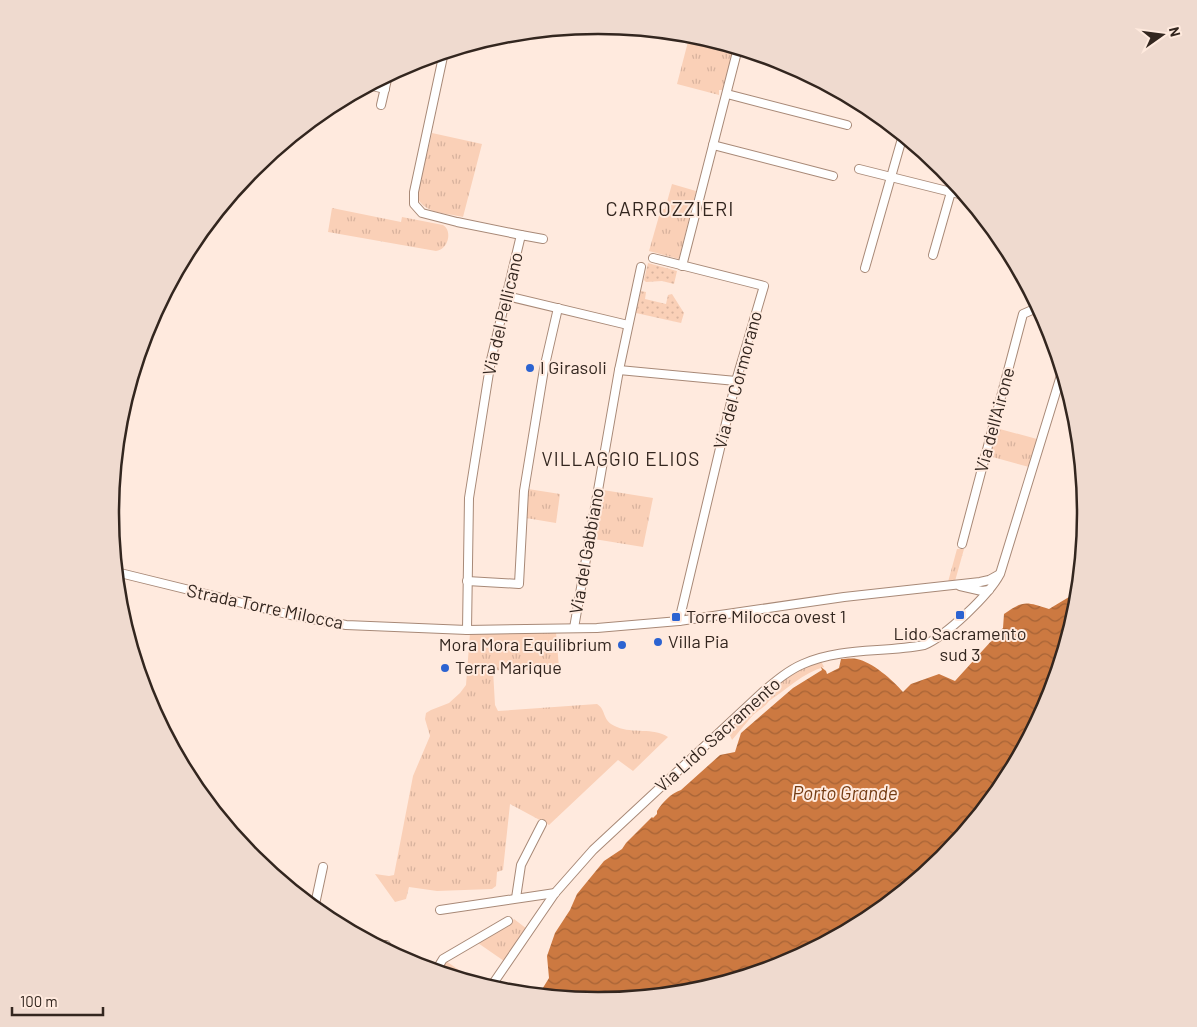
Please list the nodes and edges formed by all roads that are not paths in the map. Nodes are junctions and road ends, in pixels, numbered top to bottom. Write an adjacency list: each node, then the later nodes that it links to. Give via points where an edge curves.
1 (736, 54): 6 (street)
2 (442, 60): 16 (street, Via del Pellicano, via 414,204 422,213)
3 (386, 83): 5 (street)
4 (378, 87): 5 (street)
5 (385, 89): 7 (street)
6 (726, 94): 8 (street); 10 (street)
7 (381, 105)
8 (846, 125)
9 (901, 141): 13 (street)
10 (713, 145): 12 (street); 20 (street)
11 (859, 169): 13 (street)
12 (834, 176)
13 (891, 177): 14 (street); 22 (street)
14 (953, 190)
15 (955, 193): 18 (street)
16 (521, 235): 17 (street); 23 (street, Via del Pellicano)
17 (543, 239)
18 (933, 255)
19 (653, 258): 20 (street)
20 (682, 266): 28 (street, Via del Cormorano, via 764,286)
21 (642, 268): 26 (street, Via del Gabbiano)
22 (865, 268)
23 (507, 296): 24 (street); 33 (street, Via del Pellicano, via 491,360 469,498)
24 (558, 308): 26 (street); 33 (street, via 544,369 524,491 519,584)
25 (1033, 310): 30 (street, Via dell'Airone, via 1022,314)
26 (628, 325): 27 (street, Via del Gabbiano)
27 (619, 370): 28 (street); 40 (street, Via del Gabbiano)
28 (736, 381): 39 (street, Via del Cormorano)
29 (1059, 381): 32 (street, Via Lido Sacramento)
30 (962, 544)
31 (123, 574): 41 (street, Strada Torre Milocca, via 291,616 370,627)
32 (1000, 574): 34 (street, Strada Torre Milocca); 37 (street, Via Lido Sacramento)
33 (467, 581): 41 (street, Via del Pellicano)
34 (980, 582): 35 (street, Strada Torre Milocca); 37 (street)
35 (953, 585): 36 (street); 39 (street, Strada Torre Milocca)
36 (966, 588): 37 (street); 38 (street, via 975,596)
37 (989, 590): 38 (street, Via Lido Sacramento)
38 (976, 604): 44 (street, Via Lido Sacramento, via 936,639 924,645 830,655 784,674 593,850)
39 (679, 621): 40 (street, Strada Torre Milocca)
40 (574, 628): 41 (street, Strada Torre Milocca)
41 (467, 630)
42 (542, 824): 45 (street, via 521,865)
43 (323, 867): 46 (street)
44 (555, 894): 45 (street); 50 (street, Via Lido Sacramento)
45 (516, 898): 47 (street)
46 (316, 901)
47 (440, 910)
48 (508, 921): 49 (street, via 443,959)
49 (439, 966)
50 (494, 982)

